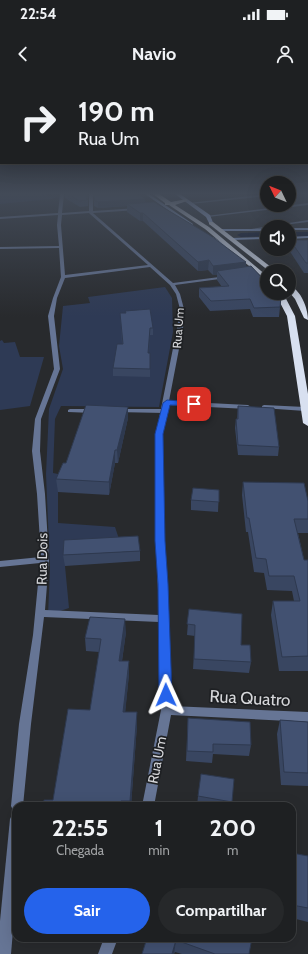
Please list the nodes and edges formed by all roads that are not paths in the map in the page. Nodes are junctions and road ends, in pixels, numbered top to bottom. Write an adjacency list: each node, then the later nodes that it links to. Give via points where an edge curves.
1 (60, 235): 11 (street)
2 (115, 235): 15 (street, Rua Um)
3 (207, 235): 13 (main road)
4 (214, 235): 13 (highway)
5 (226, 235): 9 (highway)
6 (306, 237): 8 (main road); 10 (street)
7 (260, 238): 9 (main road)
8 (296, 238)
9 (231, 239): 14 (highway)
10 (308, 242)
11 (60, 247): 12 (street); 19 (street)
12 (0, 248)
13 (228, 248): 16 (highway)
14 (264, 264)
15 (150, 266): 19 (street); 20 (street, Rua Um)
16 (259, 272): 17 (street)
17 (252, 273)
18 (232, 276): 20 (street)
19 (63, 277): 32 (street, Rua Dois, via 51,316 57,369 38,419 36,451)
20 (172, 284): 25 (street, Rua Um, via 182,309)
21 (296, 296): 23 (highway)
22 (283, 300): 26 (highway, via 291,316)
23 (306, 309): 24 (highway)
24 (308, 318)
25 (167, 403): 26 (street); 30 (street, Rua Um)
26 (305, 409): 31 (highway)
27 (70, 411): 28 (street)
28 (102, 411)
29 (110, 411): 30 (street)
30 (164, 411): 35 (street, Rua Um, via 159,434)
31 (308, 422)
32 (45, 560): 33 (street); 34 (street, Rua Dois)
33 (0, 564)
34 (40, 613): 35 (street); 38 (street, Rua Dois)
35 (164, 619): 36 (street, Rua Um)
36 (166, 710): 37 (street, Rua Quatro); 39 (street, Rua Um)
37 (308, 716)
38 (17, 802)
39 (149, 802)
40 (12, 864): 42 (street)
41 (110, 942): 43 (street)
42 (4, 954)
43 (105, 954)

